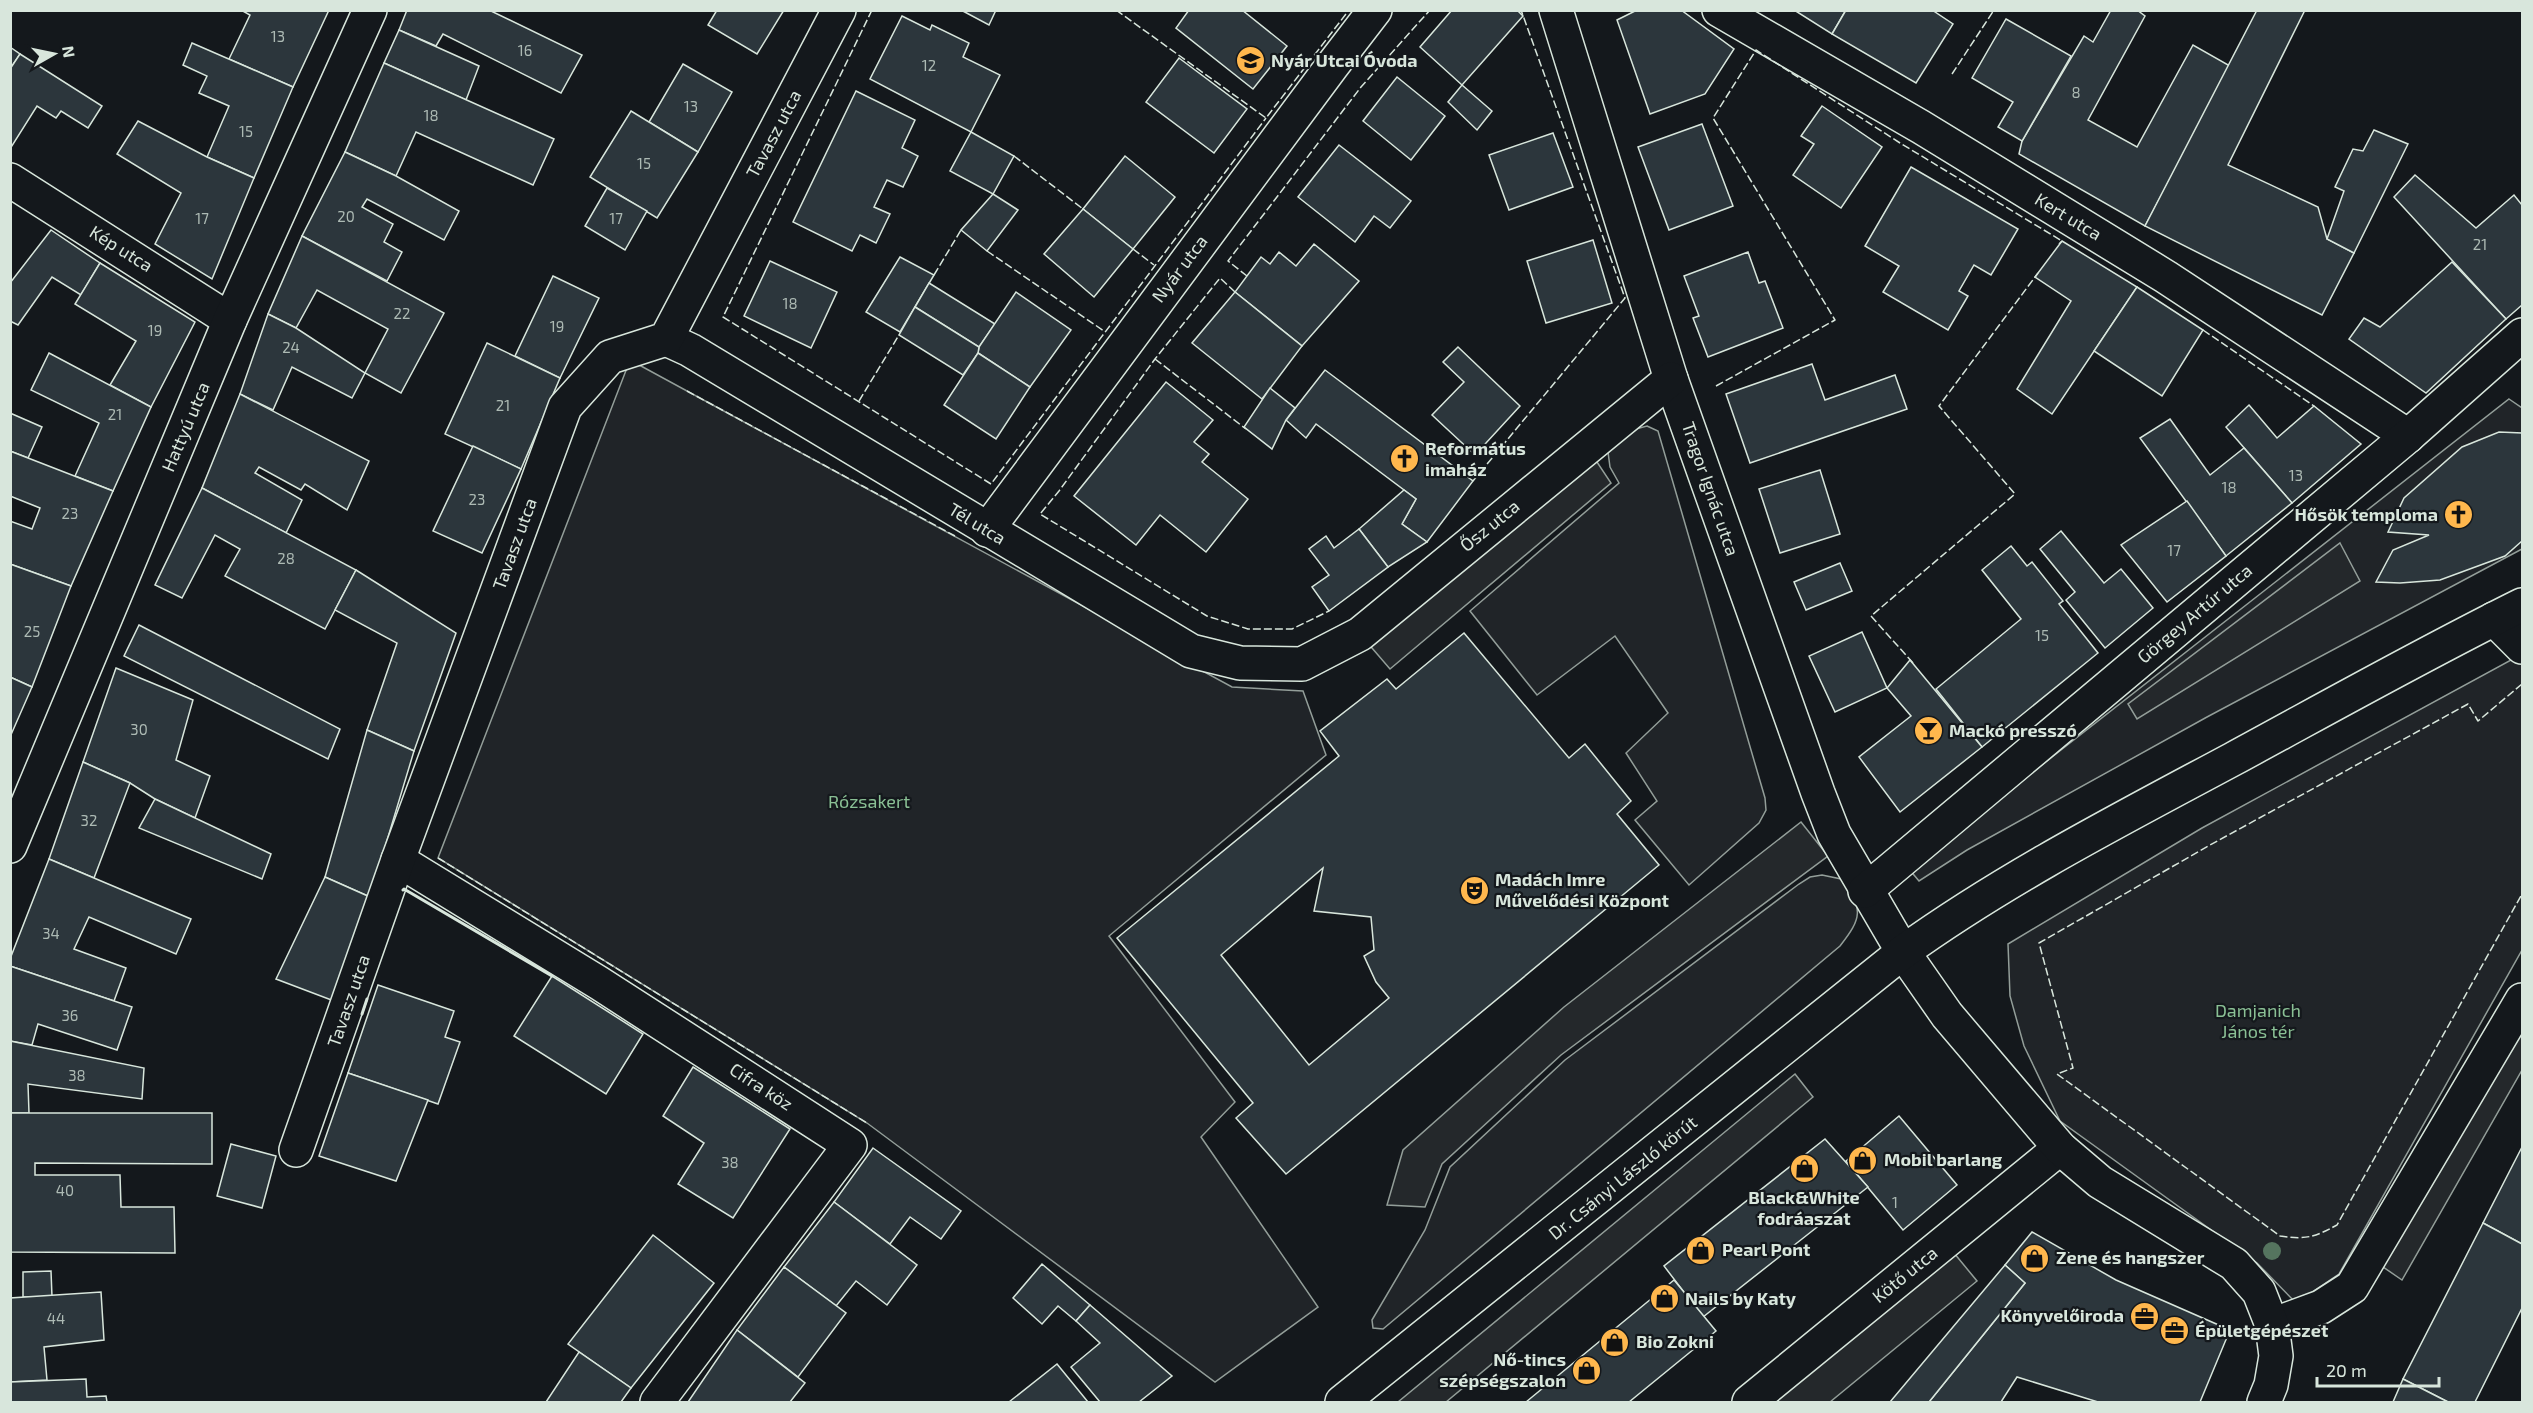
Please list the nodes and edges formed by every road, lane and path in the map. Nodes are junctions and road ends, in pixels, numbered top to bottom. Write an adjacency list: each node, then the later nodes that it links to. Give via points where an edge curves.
1 (370, 10): 7 (street, Hattyú utca)
2 (839, 10): 9 (street, Tavasz utca)
3 (1375, 10): 12 (street, Nyár utca)
4 (1556, 10): 10 (street, Tragor Ignác utca)
5 (1719, 10): 11 (street, Kert utca, via 1921,127 2166,277)
6 (10, 180): 7 (street, Kép utca)
7 (230, 320): 17 (street, Hattyú utca)
8 (2523, 334): 11 (street, Görgey Artúr utca)
9 (666, 339): 12 (street, Tél utca); 18 (street, Tavasz utca, via 610,357 566,407)
10 (1671, 379): 16 (street, Ősz utca, via 1360,634); 19 (street, Tragor Ignác utca, via 1834,834)
11 (2408, 436): 19 (street, Görgey Artúr utca)
12 (987, 530): 16 (street, Tél utca, via 1191,651 1240,663)
13 (2523, 605): 14 (street)
14 (2494, 619): 15 (street); 20 (street, via 2070,848)
15 (2523, 647)
16 (1302, 664)
17 (10, 846)
18 (398, 860): 23 (street, Tavasz utca); 25 (street, Cifra köz, via 599,983 850,1145)
19 (1865, 891): 20 (street, Tragor Ignác utca)
20 (1903, 952): 22 (street, via 1947,1015); 26 (street, Dr. Csányi László körút)
21 (2523, 1000): 24 (street, via 2352,1287 2321,1307)
22 (2060, 1148): 24 (street, via 2100,1182 2234,1264 2259,1292); 27 (street, Kötő utca)
23 (296, 1150)
24 (2272, 1325): 28 (street, via 2276,1356)
25 (657, 1402)
26 (1342, 1402)
27 (1749, 1402)
28 (2264, 1402)

